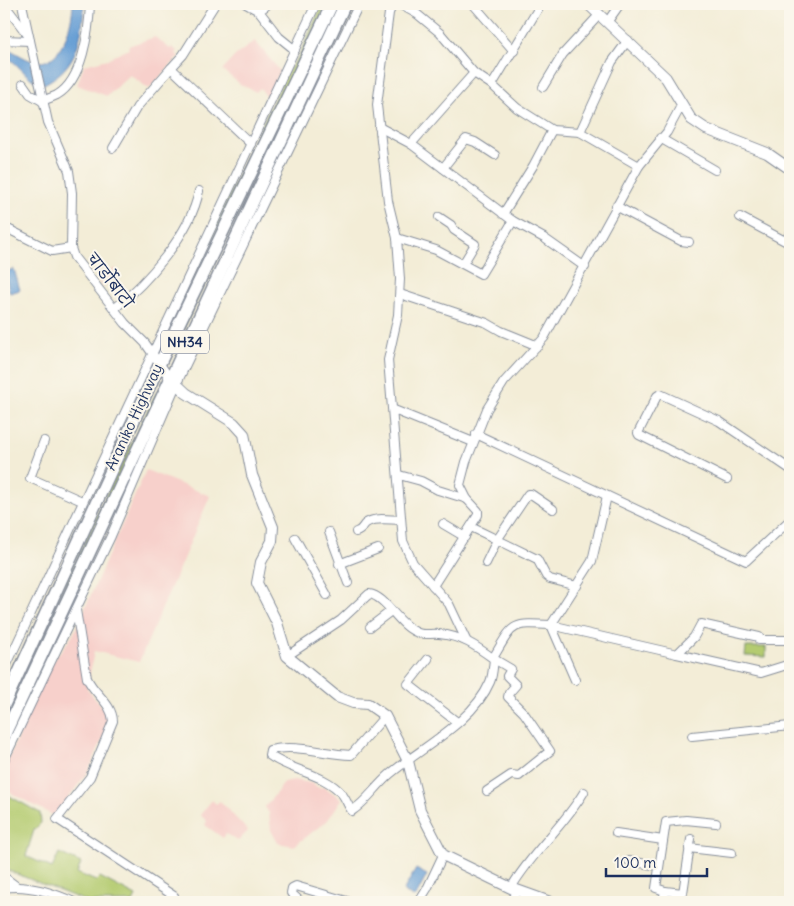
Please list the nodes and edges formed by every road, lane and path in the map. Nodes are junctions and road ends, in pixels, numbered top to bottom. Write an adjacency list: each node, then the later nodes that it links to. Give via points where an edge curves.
1 (4, 4): 19 (street)
2 (22, 4): 19 (street, चार्डोबाटो)
3 (90, 4): 29 (street, via 87,38 70,82 59,94)
4 (215, 4): 24 (street, via 183,55)
5 (246, 4): 17 (street)
6 (265, 4): 17 (street)
7 (316, 4): 22 (street)
8 (332, 4): 59 (highway, Araniko Highway / NH34)
9 (345, 4): 60 (highway, Araniko Highway / NH34)
10 (359, 4): 60 (street)
11 (393, 4): 31 (street, via 377,95)
12 (399, 4): 25 (street, via 440,33)
13 (473, 4): 23 (street)
14 (541, 4): 23 (street)
15 (588, 4): 18 (main road)
16 (620, 4): 18 (street)
17 (259, 11): 22 (street, via 279,37)
18 (604, 17): 21 (main road); 28 (street, via 563,54)
19 (29, 38): 20 (street); 29 (street, चार्डोबाटो)
20 (4, 40)
21 (628, 40): 30 (main road, via 666,78); 33 (street, via 612,62)
22 (295, 50): 35 (street)
23 (514, 51): 27 (street)
24 (171, 68): 35 (street); 37 (street, via 142,101)
25 (474, 73): 27 (street); 36 (street)
26 (22, 84): 29 (street, via 30,94)
27 (492, 85): 32 (street, via 517,108)
28 (543, 86)
29 (42, 98): 53 (street, चार्डोबाटो, via 48,122 69,171 72,193)
30 (682, 104): 34 (street); 41 (main road, via 698,125 767,153)
31 (379, 127): 36 (street); 51 (street, via 388,201)
32 (552, 130): 33 (street); 45 (street)
33 (580, 132): 39 (street)
34 (660, 138): 39 (street); 42 (street)
35 (251, 144): 59 (street)
36 (411, 144): 40 (street)
37 (113, 148)
38 (495, 155): 40 (street, via 466,139)
39 (639, 166): 44 (street)
40 (443, 168): 45 (street)
41 (790, 169)
42 (714, 170)
43 (199, 191): 57 (street, via 191,217 162,262)
44 (616, 206): 52 (street, via 681,242); 55 (street)
45 (503, 214): 48 (street)
46 (439, 217): 54 (street, via 475,244)
47 (740, 217): 50 (street, via 785,241)
48 (513, 221): 54 (street, via 481,274); 55 (street)
49 (4, 228): 53 (street, via 52,251)
50 (790, 234)
51 (397, 238): 54 (street, via 436,250); 56 (street)
52 (689, 242)
53 (70, 248): 57 (street, चार्डोबाटो)
54 (463, 264)
55 (585, 267): 58 (street)
56 (400, 294): 58 (street, via 487,323); 61 (street, via 388,360)
57 (114, 308): 59 (street, चार्डोबाटो)
58 (538, 346): 62 (street, via 504,382 487,409)
59 (157, 358): 60 (street, चार्डोबाटो); 69 (street); 100 (highway, Araniko Highway / NH34)
60 (173, 381): 87 (street, via 111,536); 94 (main road, via 234,423 244,434 252,475 274,527 257,583 277,623); 104 (highway, Araniko Highway / NH34)
61 (394, 410): 62 (street); 65 (street)
62 (475, 438): 67 (street); 68 (street, via 461,478 461,490)
63 (44, 441): 69 (street, via 30,478)
64 (790, 469): 66 (street, via 719,421 660,394 657,396 639,435)
65 (399, 475): 68 (street); 71 (street)
66 (728, 479)
67 (607, 496): 72 (street, via 746,562); 85 (street, via 592,561)
68 (467, 499): 74 (street, via 478,511)
69 (82, 501): 98 (street)
70 (553, 509): 79 (street, via 528,494)
71 (400, 520): 76 (street, via 368,521); 84 (street, via 403,541 410,557)
72 (790, 520)
73 (443, 524): 77 (street)
74 (471, 527): 77 (street); 79 (street)
75 (329, 532): 82 (street)
76 (356, 532)
77 (465, 537): 84 (street)
78 (295, 538): 86 (street)
79 (497, 540): 81 (street); 85 (street, via 537,559 550,579)
80 (378, 549): 82 (street)
81 (486, 563)
82 (340, 564): 83 (street)
83 (348, 582)
84 (433, 586): 91 (street, via 453,610)
85 (577, 586): 89 (street)
86 (327, 595)
87 (76, 608): 106 (street); 125 (street, via 87,678 90,686 108,705 113,721 90,777 57,820 174,896)
88 (391, 610): 90 (street); 91 (street, via 402,624 417,633 456,636); 94 (street, via 369,594 340,620)
89 (552, 625): 93 (street); 96 (street, via 513,626); 99 (street)
90 (370, 628)
91 (466, 640): 96 (street)
92 (790, 640): 93 (street, via 759,640 759,637 701,624 694,637)
93 (677, 654): 97 (street, via 761,673)
94 (287, 656): 101 (main road, via 337,697 368,704)
95 (428, 659): 102 (street, via 408,684)
96 (494, 659): 102 (street, via 491,681); 108 (street, via 511,669 507,676 516,685 508,697 524,712 550,751 519,776 511,776)
97 (790, 664)
98 (4, 671)
99 (574, 680)
100 (4, 705)
101 (385, 716): 107 (main road); 107 (street, via 351,755 304,748 279,748 270,750 269,755 341,793 352,812 379,783)
102 (457, 722): 107 (street)
103 (790, 726): 105 (street)
104 (4, 736)
105 (692, 736)
106 (4, 760)
107 (408, 761): 116 (main road, via 420,810)
108 (487, 791)
109 (584, 792): 122 (street, via 559,828 521,870)
110 (716, 823): 113 (street, via 666,822)
111 (616, 833): 113 (street)
112 (690, 839): 114 (street)
113 (663, 840): 118 (street)
114 (689, 848): 115 (street); 123 (street, via 683,893)
115 (732, 853)
116 (442, 855): 122 (main road); 128 (street)
117 (629, 861): 118 (street)
118 (659, 866): 123 (street, via 656,888)
119 (4, 877): 120 (street)
120 (16, 886): 121 (street); 124 (street, via 56,894)
121 (4, 888)
122 (514, 889): 129 (street); 130 (main road)
123 (665, 891): 131 (street)
124 (74, 902)
125 (170, 902)
126 (301, 902): 127 (street, via 291,893 296,886)
127 (350, 902)
128 (419, 902)
129 (512, 902)
130 (550, 902)
131 (663, 902)

